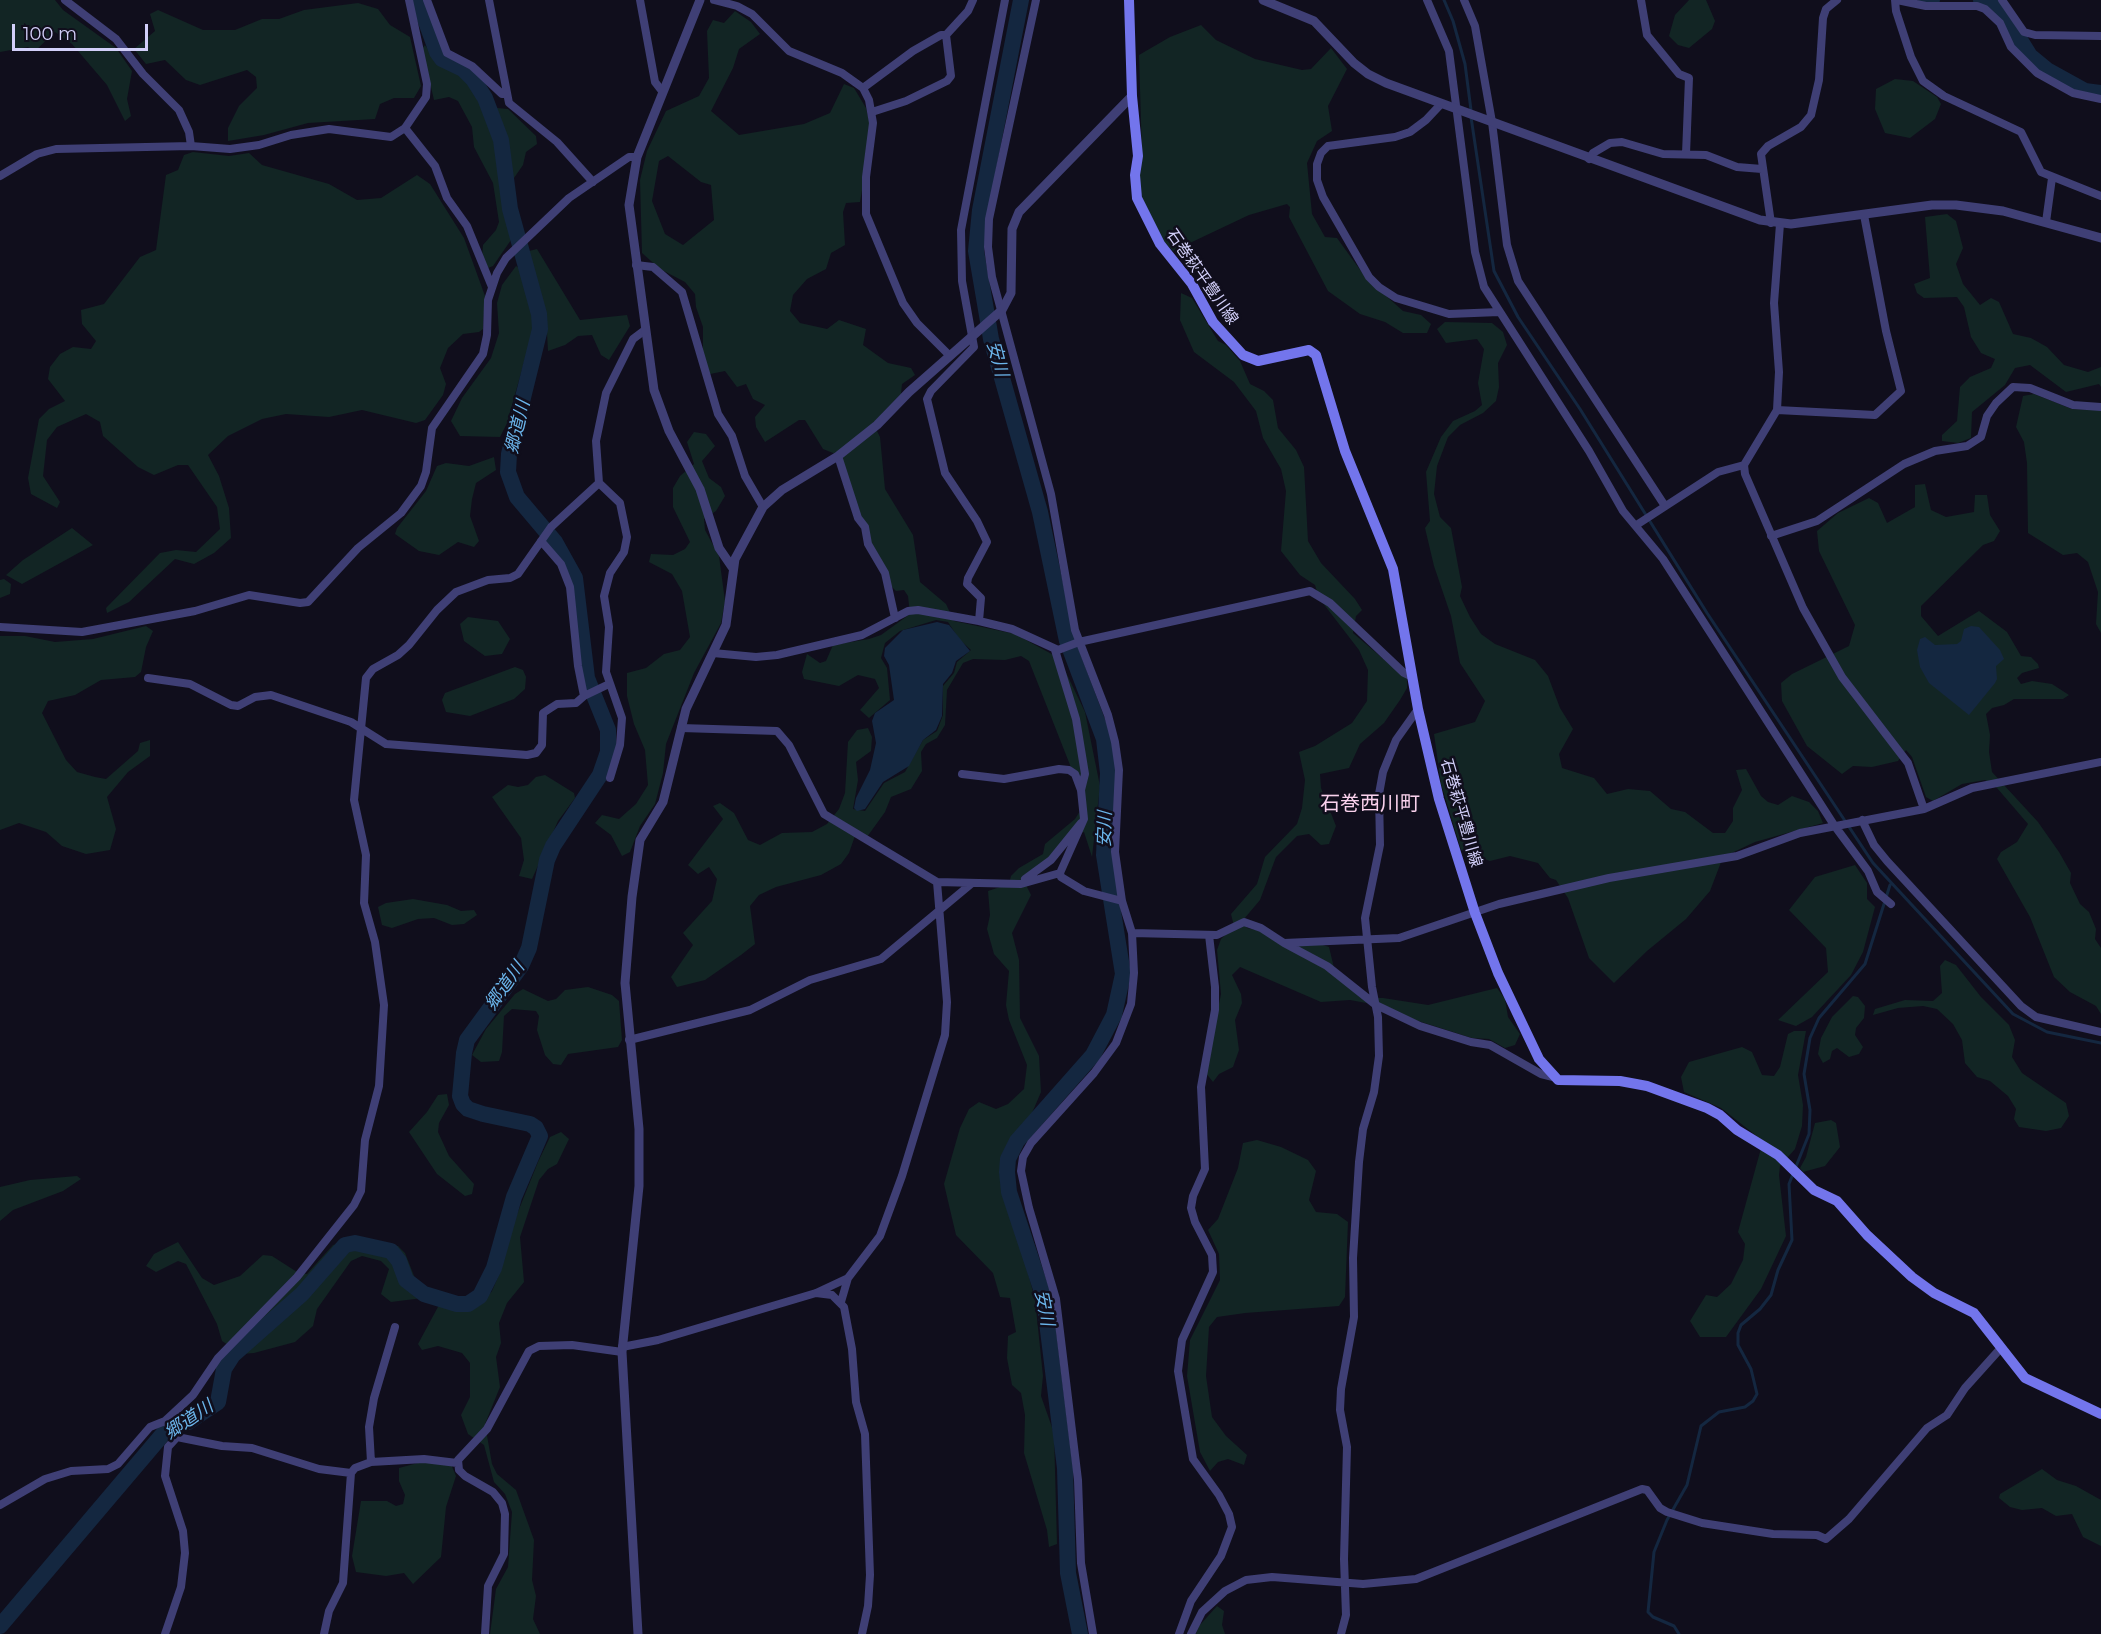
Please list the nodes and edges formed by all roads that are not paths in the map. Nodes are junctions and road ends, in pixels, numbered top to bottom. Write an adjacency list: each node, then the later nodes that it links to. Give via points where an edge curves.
1 (65, 0): 31 (street, via 117,39 143,74 179,110)
2 (408, 0): 30 (street, via 427,84 426,97)
3 (427, 0): 23 (street, via 447,53 472,66)
4 (489, 0): 23 (street)
5 (639, 0): 22 (street, via 655,82)
6 (700, 0): 22 (street)
7 (714, 0): 21 (street, via 752,14 789,51 842,73)
8 (973, 0): 19 (street)
9 (1005, 0): 49 (street, via 961,230 962,281)
10 (1036, 0): 46 (street, via 989,219 992,277)
11 (1129, 0): 24 (main road, 石巻萩平豊川線)
12 (1263, 0): 26 (street, via 1314,21 1368,74)
13 (1428, 0): 27 (street, via 1449,51)
14 (1464, 0): 29 (street, via 1475,26)
15 (1641, 0): 32 (street, via 1647,35 1679,74 1689,78)
16 (1837, 0): 35 (street, via 1826,9 1823,18 1819,80 1811,115 1791,134 1764,149)
17 (1896, 0): 25 (street, via 1986,9 2000,23 2020,57 2037,73 2073,93); 37 (street, via 1911,57 1923,81 1944,96 2021,132 2036,167)
18 (2002, 0): 20 (street, via 2024,32)
19 (946, 35): 21 (street, via 913,51); 28 (street, via 951,76 947,81)
20 (2101, 36)
21 (863, 88): 28 (street)
22 (663, 91): 33 (street)
23 (506, 94): 38 (street, via 509,103 557,142)
24 (1132, 96): 46 (street, via 1019,212 1012,229 1011,293); 68 (main road, 石巻萩平豊川線, via 1138,156 1137,198 1154,234 1187,276 1213,322 1249,360 1270,360 1309,350 1316,355 1345,451 1393,569)
25 (2101, 99)
26 (1441, 104): 27 (street); 47 (street, via 1410,132 1328,146 1317,164 1317,180 1369,277 1379,287 1396,298 1449,314)
27 (1457, 109): 29 (street); 47 (street, via 1479,274)
28 (872, 112): 50 (street, via 867,214 903,303)
29 (1490, 121): 34 (street); 57 (street, via 1506,239 1518,281)
30 (405, 128): 31 (street, via 392,137 329,129 230,149); 45 (street, via 435,166 447,198 467,226)
31 (191, 146): 36 (street, via 56,149 37,154)
32 (1686, 154): 34 (street, via 1663,154 1616,142); 35 (street)
33 (637, 157): 38 (street, via 629,157); 44 (street, via 629,205)
34 (1589, 159): 42 (street)
35 (1762, 169): 42 (street)
36 (0, 176)
37 (2052, 178): 39 (street); 41 (street)
38 (593, 182): 45 (street, via 569,198 506,258)
39 (2101, 196)
40 (1864, 215): 41 (street, via 1956,205 1984,207); 42 (street); 52 (street, via 1901,391 1875,415)
41 (2046, 222): 43 (street)
42 (1776, 224): 52 (street)
43 (2101, 238)
44 (636, 265): 48 (street); 56 (street, via 653,267 682,292 718,414 732,436 745,476)
45 (492, 287): 64 (street, via 483,354 432,428 421,486 401,513 358,548 308,602 249,596 195,611 82,632)
46 (1000, 312): 49 (street); 65 (street, via 1051,494)
47 (1499, 312): 82 (street, via 1623,511 1663,559)
48 (645, 330): 55 (street, via 633,339 604,400 596,441); 61 (street, via 660,410 693,474 719,548)
49 (974, 335): 50 (street); 63 (street, via 974,347 927,399 945,473 987,542 967,584 981,598)
50 (950, 356): 53 (street)
51 (2101, 407): 59 (street, via 2073,405 2030,388 2013,387 1987,416 1981,437 1967,446 1935,451 1904,464 1817,521)
52 (1778, 410): 54 (street)
53 (838, 456): 56 (street, via 782,490); 62 (street, via 868,544 885,573)
54 (1744, 465): 57 (street, via 1718,472); 59 (street, via 1748,486)
55 (600, 483): 60 (street); 70 (street, via 620,503 627,537 624,552 604,586)
56 (763, 507): 61 (street)
57 (1664, 507): 58 (street)
58 (1638, 524)
59 (1771, 536): 79 (street, via 1823,646 1908,763)
60 (542, 540): 71 (street, via 561,564 570,587 578,666); 74 (street, via 518,574 456,592 409,645 373,669 366,678)
61 (732, 567): 67 (street, via 731,607)
62 (896, 618): 63 (street, via 918,610); 67 (street, via 862,635 777,655)
63 (979, 621): 66 (street, via 1012,629)
64 (0, 627)
65 (1078, 642): 66 (street); 68 (street, via 1310,591 1330,603 1404,674); 87 (street, via 1115,742 1119,770 1115,852)
66 (1057, 650): 78 (street, via 1076,720 1085,774)
67 (713, 652): 73 (street, via 689,701)
68 (1412, 676): 72 (main road, 石巻萩平豊川線)
69 (148, 678): 74 (street, via 190,684 238,706 263,694 271,695 328,713)
70 (609, 684): 71 (street); 77 (street, via 621,718 620,745)
71 (586, 695): 74 (street, via 576,703 557,704 543,713 543,745 536,753 527,755 386,744)
72 (1418, 709): 90 (main road, 石巻萩平豊川線, via 1439,799); 93 (street, via 1396,740 1383,772 1379,794 1380,845 1365,918)
73 (681, 728): 84 (street, via 777,731 789,745 824,814); 97 (street, via 669,786 637,853 626,961)
74 (363, 730): 106 (street, via 354,800 366,855 364,903 375,942 384,1005 379,1086 365,1140 361,1191 338,1227 297,1277 218,1358 193,1395)
75 (2101, 762): 79 (street, via 1972,788)
76 (962, 774): 78 (street, via 1004,779 1069,770)
77 (610, 778)
78 (1081, 790): 81 (street)
79 (1924, 809): 80 (street)
80 (1859, 820): 82 (street); 96 (street, via 1887,861 2021,1006 2036,1017)
81 (1083, 822): 83 (street); 85 (street, via 1036,873)
82 (1836, 825): 88 (street, via 1881,895); 90 (street, via 1783,838 1737,856 1609,878)
83 (1060, 873): 85 (street); 87 (street, via 1070,883)
84 (937, 882): 86 (street); 89 (street)
85 (1012, 883): 86 (street)
86 (971, 884): 89 (street)
87 (1120, 901): 91 (street)
88 (1891, 904)
89 (940, 911): 97 (street, via 881,959 818,977 750,1010); 99 (street, via 947,1002 945,1035 880,1236)
90 (1475, 913): 93 (street, via 1399,938); 98 (main road, 石巻萩平豊川線, via 1531,1047)
91 (1132, 933): 92 (street); 118 (street, via 1134,986 1116,1043 1031,1143 1021,1171 1056,1299 1078,1480 1081,1563)
92 (1209, 935): 94 (street, via 1244,921); 119 (street, via 1215,1010 1201,1087 1205,1169 1191,1208 1212,1255 1213,1272 1182,1340 1178,1371 1193,1459 1219,1495 1232,1527 1221,1556 1188,1608)
93 (1366, 940): 94 (street); 95 (street)
94 (1284, 943): 95 (street, via 1327,966)
95 (1376, 1005): 98 (street, via 1420,1026 1490,1045); 112 (street, via 1379,1056 1359,1162 1354,1317 1341,1389 1340,1410 1347,1447)
96 (2101, 1032)
97 (629, 1040): 103 (street, via 639,1129 639,1186)
98 (1553, 1077): 104 (main road, via 1647,1086 1720,1115 1778,1155 1814,1190 1837,1201 1912,1277 1974,1313)
99 (848, 1278): 100 (street); 101 (street)
100 (816, 1293): 101 (street, via 832,1294); 103 (street)
101 (841, 1302): 117 (street, via 848,1321 856,1402 865,1434 870,1575)
102 (395, 1327): 108 (street, via 369,1427)
103 (622, 1349): 109 (street, via 572,1345 539,1346 529,1351 487,1429); 116 (street)
104 (2000, 1349): 105 (main road, via 2034,1384); 112 (street, via 1947,1414 1928,1428 1857,1510 1826,1539 1726,1528 1667,1512 1647,1490 1632,1491 1416,1579)
105 (2101, 1414)
106 (166, 1423): 107 (street); 111 (street, via 150,1427 125,1457 108,1469 71,1471 45,1479)
107 (176, 1435): 110 (street, via 222,1446 252,1448 319,1469); 113 (street, via 168,1447 165,1476 183,1531 185,1553 181,1587)
108 (371, 1462): 109 (street, via 424,1459); 110 (street)
109 (457, 1463): 115 (street, via 465,1476 493,1492 505,1514 504,1554 488,1586)
110 (351, 1473): 114 (street, via 344,1576)
111 (0, 1505)
112 (1344, 1582): 120 (street, via 1272,1577 1246,1580 1225,1591 1202,1612); 121 (street, via 1346,1615)
113 (165, 1634)
114 (324, 1634)
115 (485, 1634)
116 (638, 1634)
117 (862, 1634)
118 (1093, 1634)
119 (1179, 1634)
120 (1191, 1634)
121 (1341, 1634)

